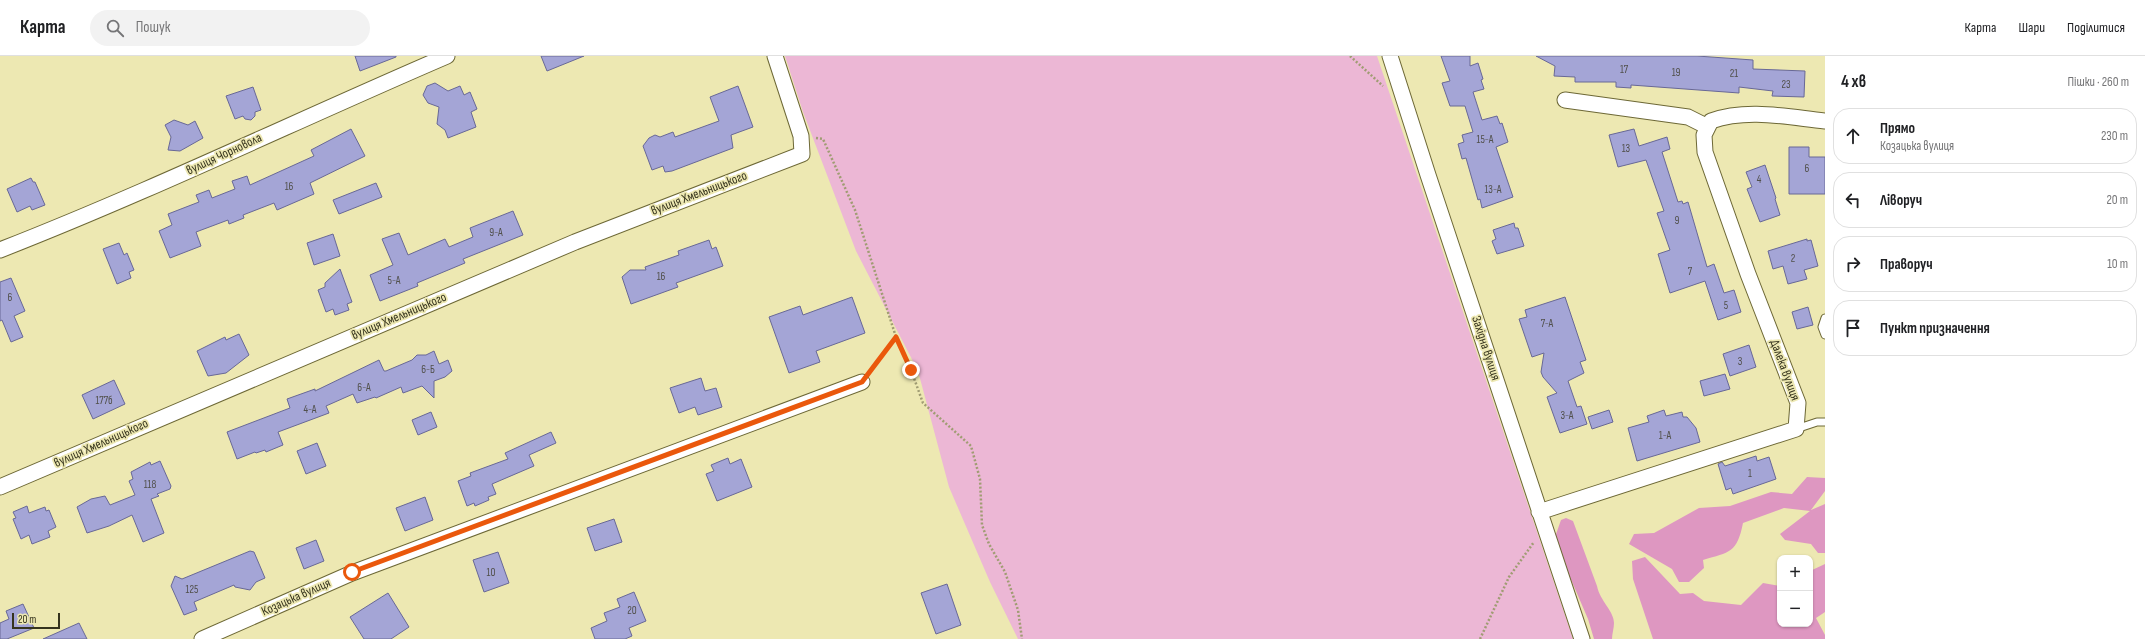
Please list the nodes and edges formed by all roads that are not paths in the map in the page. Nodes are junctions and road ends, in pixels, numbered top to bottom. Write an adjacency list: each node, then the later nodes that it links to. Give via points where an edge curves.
1 (447, 56): 7 (street, вулиця Чорновола, via 242,145 169,180)
2 (775, 56): 13 (street, вулиця Хмельницького, via 801,136 802,154 574,242)
3 (1390, 56): 14 (street, Західна вулиця)
4 (1565, 100): 6 (street, via 1688,117)
5 (1825, 121): 6 (street, via 1748,114 1725,116 1711,121)
6 (1708, 127): 12 (street, Далека вулиця, via 1704,135 1705,152 1748,274 1798,403)
7 (0, 250)
8 (1825, 318): 9 (lane, via 1822,326)
9 (1825, 335)
10 (862, 382): 15 (street, Козацька вулиця, via 352,572)
11 (1825, 422): 12 (lane)
12 (1796, 429): 14 (street)
13 (0, 487)
14 (1539, 512): 16 (street, Західна вулиця)
15 (202, 639)
16 (1582, 639)

